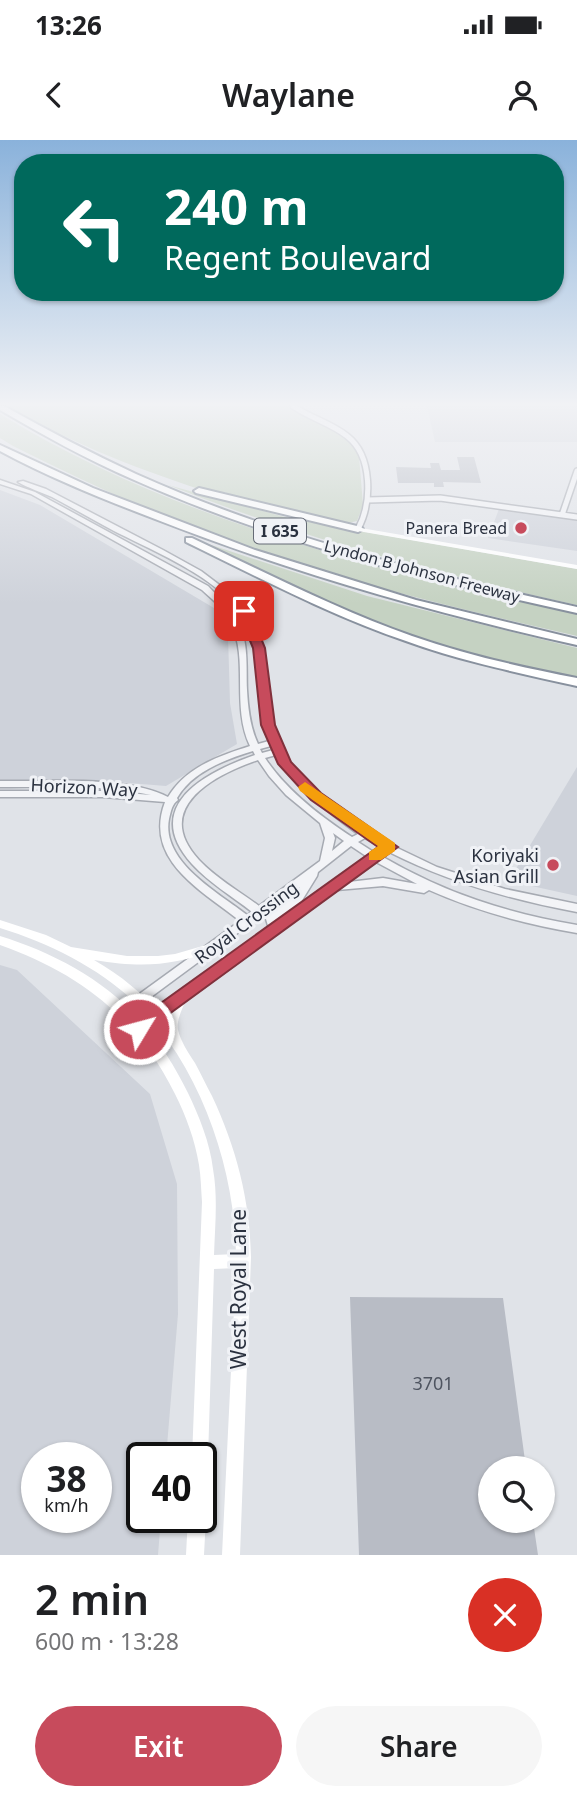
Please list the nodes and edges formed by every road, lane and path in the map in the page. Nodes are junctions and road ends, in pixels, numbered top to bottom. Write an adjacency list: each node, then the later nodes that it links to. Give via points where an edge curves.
1 (47, 472): 9 (highway, Lyndon B Johnson Freeway / I 635)
2 (127, 472): 14 (highway, Lyndon B Johnson Freeway / I 635, via 310,541)
3 (131, 472): 12 (highway, via 218,498)
4 (365, 472): 8 (street)
5 (577, 472): 10 (street)
6 (0, 476): 17 (street, via 48,492 207,579 233,599 256,634 268,725)
7 (0, 482): 18 (street, via 42,498 205,588 223,603 241,635 244,706)
8 (368, 500): 10 (street, via 440,498); 12 (street)
9 (145, 512): 15 (highway, Lyndon B Johnson Freeway / I 635, via 273,561 384,595); 16 (highway, via 167,529 375,626 453,652)
10 (562, 514): 11 (street)
11 (577, 517)
12 (358, 529): 13 (main road)
13 (577, 567)
14 (577, 610)
15 (577, 642)
16 (577, 682)
17 (276, 747): 18 (street); 24 (street, via 316,797)
18 (258, 752): 21 (street, via 205,766); 22 (street, via 215,773 193,789); 23 (street, via 284,787)
19 (0, 784): 21 (street, Horizon Way, via 109,786 155,792)
20 (0, 794): 21 (street, Horizon Way)
21 (168, 799): 22 (street, Horizon Way); 30 (street, via 163,828 168,847)
22 (185, 802): 29 (street, via 179,822 181,840)
23 (324, 824): 25 (street); 28 (street, via 330,838)
24 (367, 833): 25 (street, Royal Crossing); 26 (street)
25 (348, 843): 27 (street); 28 (street, Royal Crossing)
26 (390, 847): 27 (street, Royal Crossing); 33 (street, via 441,872)
27 (373, 858): 31 (street, Royal Crossing); 32 (street)
28 (321, 866): 34 (street, Royal Crossing); 37 (street, via 297,900 271,919)
29 (204, 869): 30 (street); 34 (street)
30 (188, 873): 35 (street)
31 (331, 887): 32 (street, via 383,882); 37 (street, Royal Crossing)
32 (453, 897): 38 (street)
33 (577, 908)
34 (260, 912): 35 (street, Royal Crossing)
35 (247, 921): 40 (street, Royal Crossing)
36 (0, 924): 41 (main road, West Royal Lane)
37 (274, 928): 43 (street, Royal Crossing)
38 (577, 929)
39 (0, 940): 44 (main road, West Royal Lane, via 44,959)
40 (213, 947): 41 (main road, via 158,963 121,961); 42 (street, Royal Crossing)
41 (65, 949): 42 (main road, West Royal Lane)
42 (139, 999): 44 (street, Royal Crossing); 45 (main road, West Royal Lane)
43 (180, 999): 45 (street, Royal Crossing); 47 (main road, via 171,1025)
44 (124, 1011): 46 (main road, West Royal Lane)
45 (156, 1016): 46 (street, Royal Crossing); 47 (main road, West Royal Lane)
46 (139, 1029): 49 (main road, West Royal Lane, via 180,1091 205,1160)
47 (176, 1044): 48 (main road, West Royal Lane, via 226,1146 240,1205)
48 (243, 1261): 49 (main road); 53 (main road, West Royal Lane)
49 (209, 1262): 50 (main road, West Royal Lane)
50 (201, 1442)
51 (196, 1533): 52 (main road)
52 (195, 1555)
53 (231, 1555)

